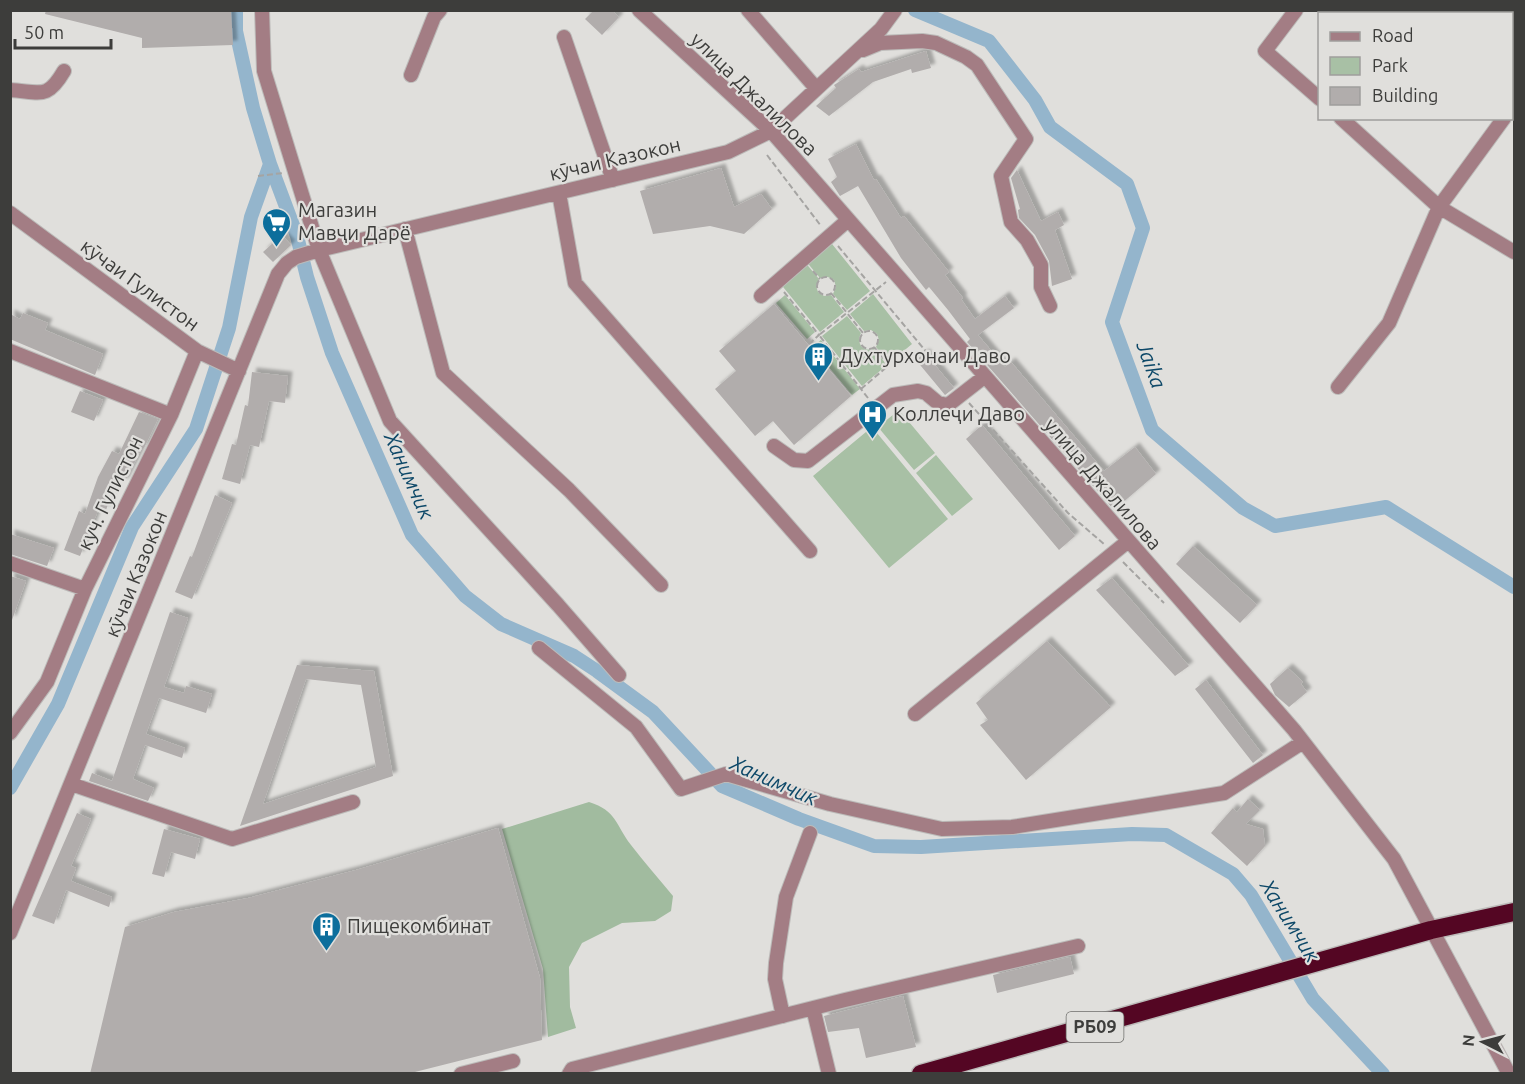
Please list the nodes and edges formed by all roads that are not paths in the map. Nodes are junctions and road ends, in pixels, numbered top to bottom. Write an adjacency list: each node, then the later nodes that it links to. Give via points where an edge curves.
1 (262, 10): 24 (street, via 264,71 295,171)
2 (440, 10): 10 (street)
3 (639, 10): 16 (street, улица Джалилова)
4 (748, 10): 11 (street)
5 (895, 10): 8 (street, кӯчаи Казокон)
6 (1296, 10): 13 (street, via 1265,51)
7 (564, 37): 17 (street)
8 (853, 54): 11 (street, кӯчаи Казокон); 26 (street, via 880,43 922,41 936,43 977,65 1026,139 1001,176 1001,182 1011,222 1041,265 1041,287)
9 (64, 71): 12 (street, via 48,92)
10 (411, 75)
11 (815, 87): 16 (street, кӯчаи Казокон)
12 (10, 90)
13 (1318, 97)
14 (1343, 120): 19 (street)
15 (1503, 120): 19 (street)
16 (771, 131): 17 (street, кӯчаи Казокон, via 728,152); 21 (street, улица Джалилова)
17 (613, 180): 18 (street, кӯчаи Казокон)
18 (559, 193): 22 (street, кӯчаи Казокон); 35 (street, via 575,283)
19 (1439, 207): 23 (street); 31 (street, via 1389,323)
20 (10, 213): 28 (street, кӯчаи Гулистон)
21 (848, 220): 25 (street); 30 (street, улица Джалилова)
22 (405, 230): 24 (street, кӯчаи Казокон); 37 (street, via 443,373 569,490)
23 (1515, 252)
24 (308, 254): 29 (street, кӯчаи Казокон, via 287,263 278,274); 40 (street, via 390,421)
25 (761, 296)
26 (1050, 306)
27 (10, 351): 32 (street)
28 (197, 351): 29 (street); 32 (street, кӯчаи Гулистон)
29 (239, 371): 44 (street, кӯчаи Казокон)
30 (984, 376): 33 (street, via 944,405 918,391 893,395 804,462); 34 (street, улица Джалилова)
31 (1338, 387)
32 (171, 415): 38 (street, куч. Гулистон)
33 (774, 446)
34 (1128, 542): 41 (street); 43 (street, улица Джалилова)
35 (810, 551)
36 (10, 563): 38 (street)
37 (661, 585)
38 (85, 589): 42 (street, via 47,682)
39 (539, 648): 43 (street, via 636,727 681,789 726,774 830,804 942,829 1012,827 1224,793)
40 (619, 675)
41 (915, 714)
42 (10, 733)
43 (1303, 742): 48 (street, улица Джалилова, via 1394,859)
44 (71, 784): 45 (street, via 232,839); 49 (street, кӯчаи Казокон)
45 (353, 802)
46 (810, 833): 52 (street, via 786,897 776,963 775,979)
47 (1515, 912): 48 (highway, РБ09)
48 (1431, 930): 57 (highway, РБ09); 58 (street, улица Джалилова)
49 (10, 933)
50 (1078, 945): 51 (street)
51 (813, 1008): 52 (street); 56 (street)
52 (783, 1016): 55 (street, via 573,1069)
53 (513, 1061): 54 (street)
54 (461, 1074)
55 (569, 1074)
56 (829, 1074)
57 (921, 1074)
58 (1509, 1074)

